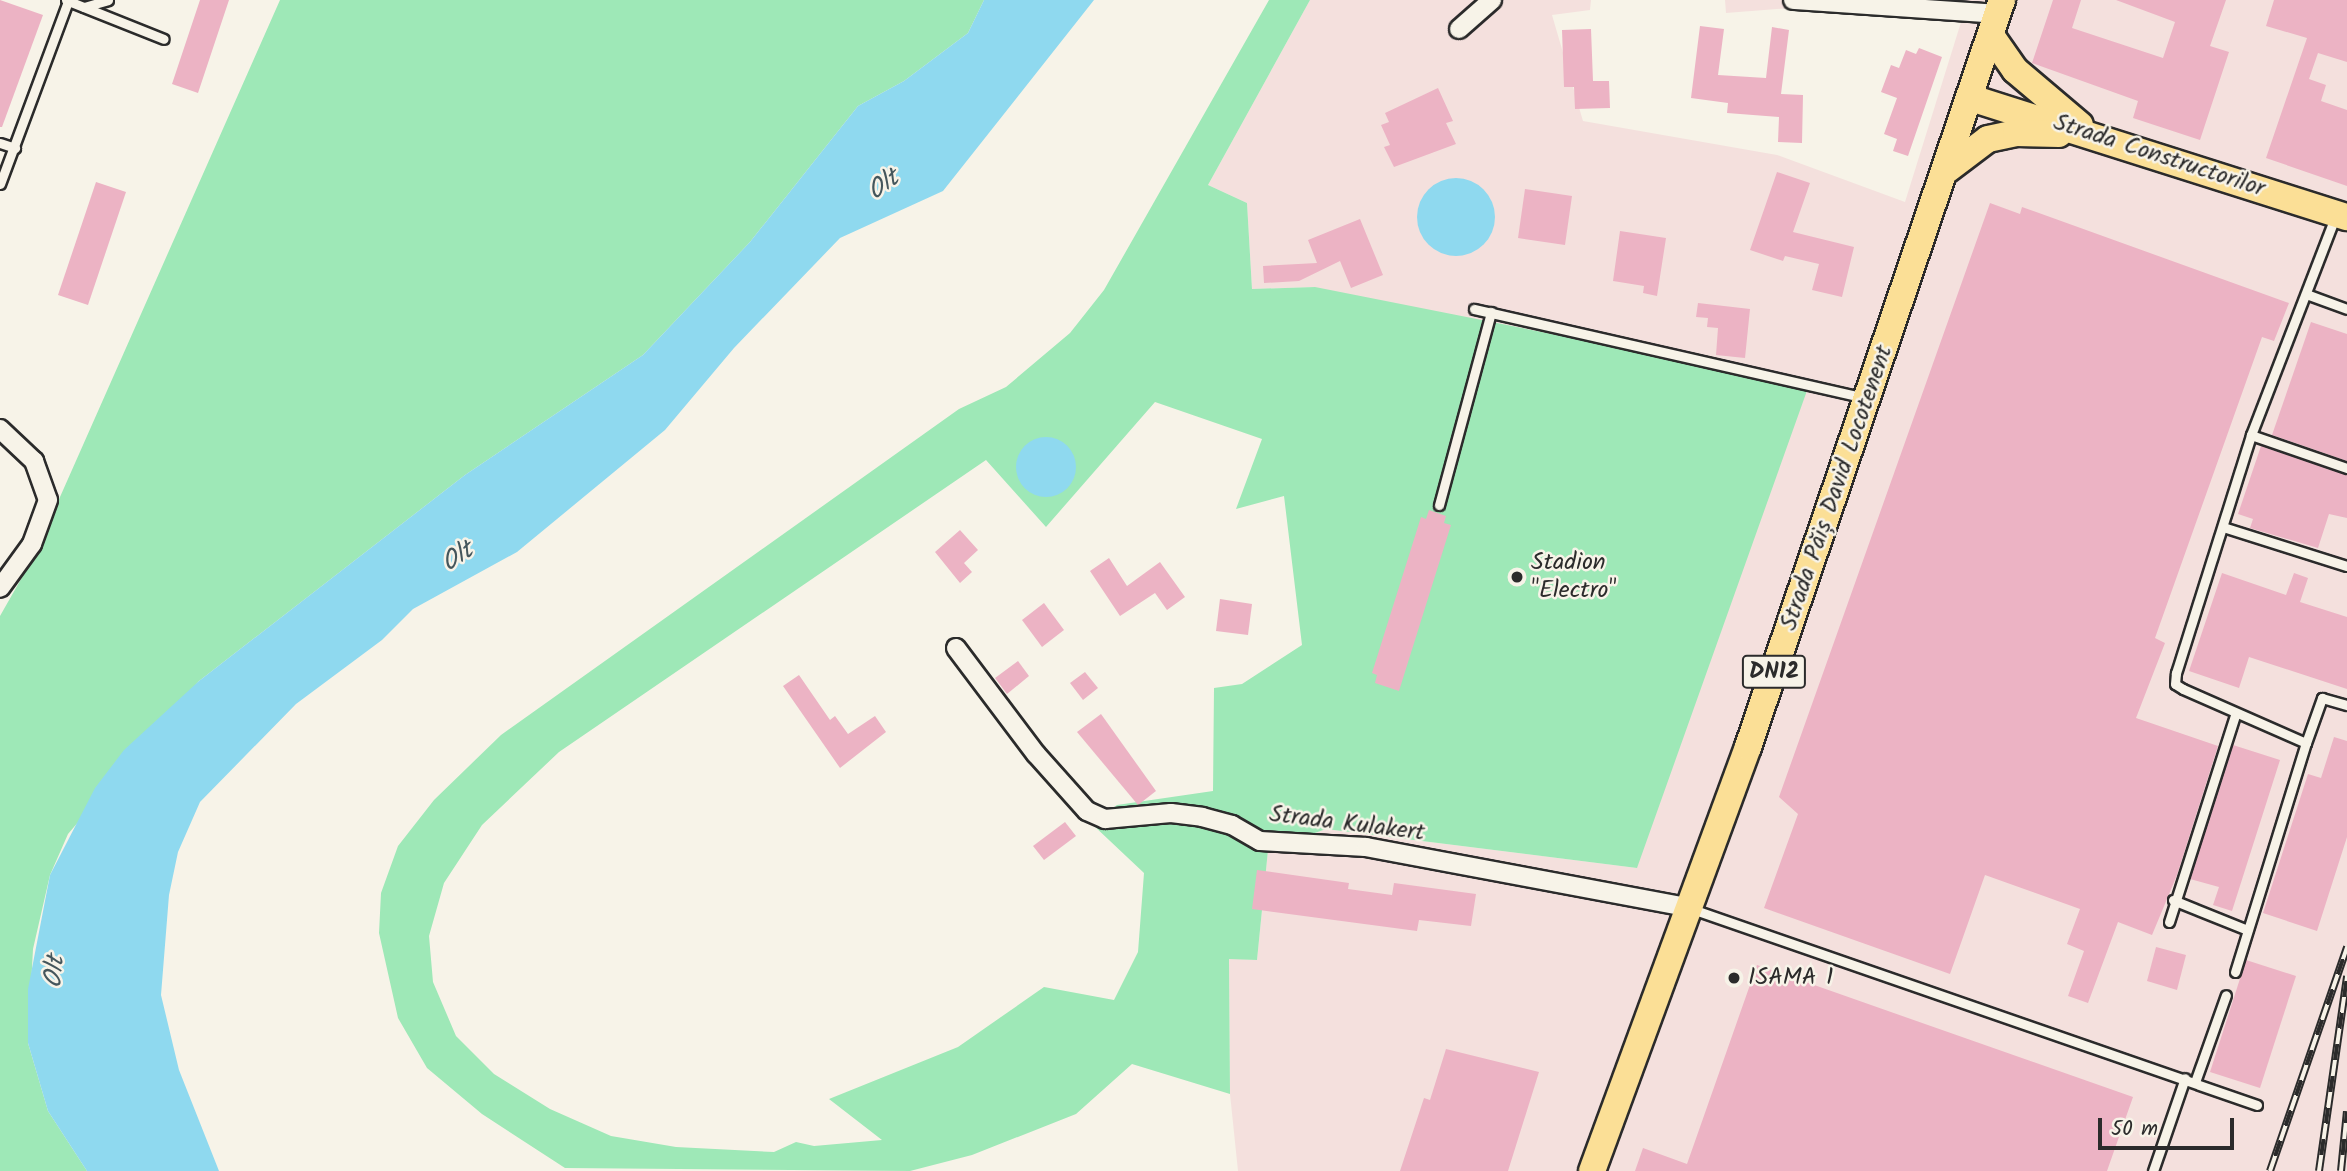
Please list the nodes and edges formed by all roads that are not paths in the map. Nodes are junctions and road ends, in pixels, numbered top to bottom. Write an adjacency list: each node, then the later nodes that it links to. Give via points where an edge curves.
1 (67, 0): 6 (lane); 13 (lane)
2 (108, 0): 6 (lane)
3 (1492, 0): 8 (street)
4 (1793, 0): 5 (street)
5 (1937, 5): 7 (street)
6 (84, 7): 9 (lane)
7 (1997, 17): 10 (main road, Strada Păiș David Locotenent / DN12); 11 (main road, via 2038,92)
8 (1459, 29)
9 (164, 39)
10 (1971, 98): 11 (main road, Strada Constructorilor); 14 (main road, Strada Păiș David Locotenent / DN12)
11 (2093, 134): 14 (main road, via 2016,133 1988,139); 16 (main road, Strada Constructorilor)
12 (0, 143): 13 (lane)
13 (15, 148): 15 (lane)
14 (1947, 170): 21 (main road, Strada Păiș David Locotenent / DN12)
15 (0, 184)
16 (2342, 215): 17 (lane)
17 (2309, 295): 19 (lane); 23 (lane)
18 (1475, 309): 20 (lane)
19 (2347, 309)
20 (1491, 312): 21 (lane); 25 (lane)
21 (1869, 399): 34 (main road, Strada Păiș David Locotenent / DN12)
22 (0, 429): 28 (street, via 34,461 48,500 32,544)
23 (2251, 435): 24 (lane); 26 (lane)
24 (2347, 468)
25 (1439, 506)
26 (2223, 527): 27 (lane); 31 (lane, via 2175,684)
27 (2347, 566)
28 (0, 588)
29 (956, 648): 34 (street, Strada Kulakert, via 1035,754 1087,811 1105,818 1171,813 1202,817 1233,825 1259,841 1366,847)
30 (2347, 705): 32 (lane, via 2322,698)
31 (2235, 715): 32 (lane); 33 (lane)
32 (2306, 743): 36 (lane)
33 (2173, 900): 35 (lane); 36 (lane)
34 (1687, 907): 39 (lane); 42 (main road, Strada Păiș David Locotenent / DN12)
35 (2169, 922)
36 (2245, 929): 37 (lane)
37 (2235, 972)
38 (2226, 995): 40 (lane)
39 (2185, 1078): 40 (lane); 43 (lane)
40 (2195, 1082): 41 (lane)
41 (2257, 1105)
42 (1592, 1171)
43 (2153, 1171)

